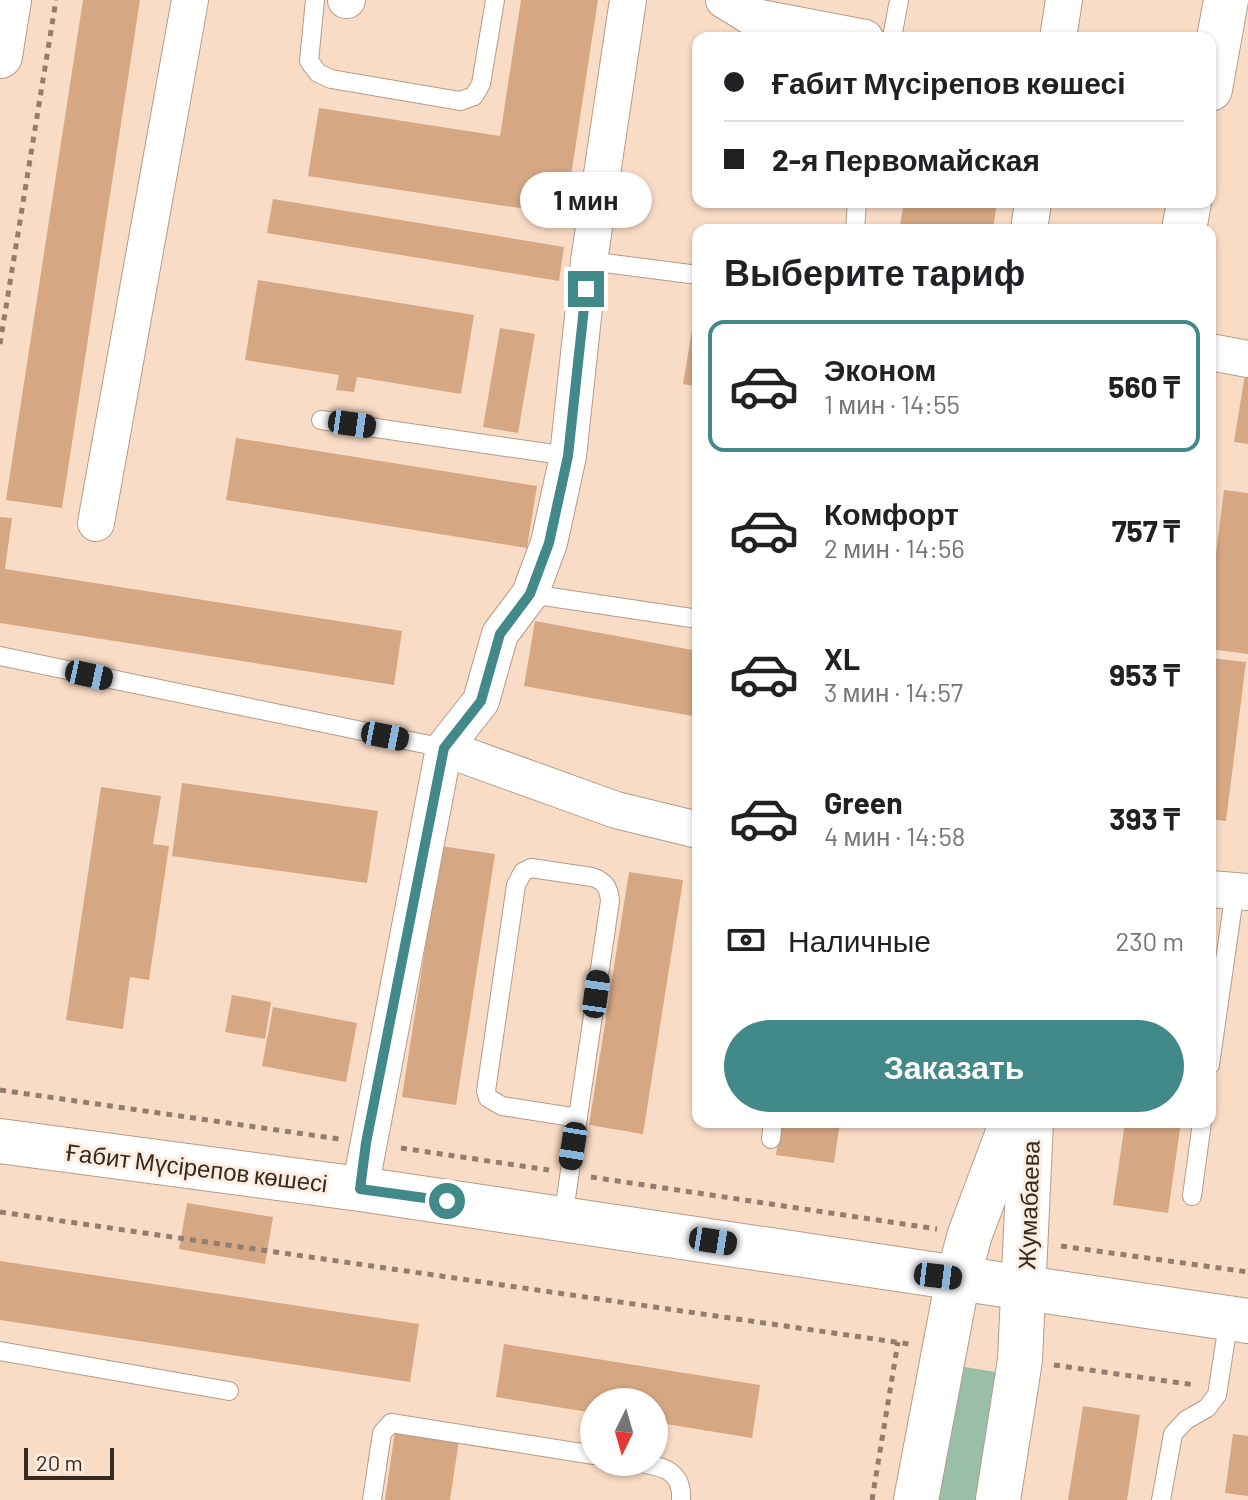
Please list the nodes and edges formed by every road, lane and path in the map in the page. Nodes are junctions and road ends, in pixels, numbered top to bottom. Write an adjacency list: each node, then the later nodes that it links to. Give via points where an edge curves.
1 (9, 0): 14 (main road)
2 (56, 0): 18 (path)
3 (190, 0): 23 (street)
4 (315, 0): 5 (lane, via 309,61 318,73 460,101 478,91)
5 (495, 0)
6 (628, 0): 16 (street)
7 (724, 0): 11 (street, via 750,16)
8 (899, 0): 12 (lane)
9 (1064, 0): 13 (street)
10 (1226, 0): 15 (main road)
11 (834, 32)
12 (893, 32)
13 (1059, 32)
14 (0, 56)
15 (1216, 56)
16 (589, 261): 17 (lane); 22 (street)
17 (692, 274)
18 (0, 344)
19 (1216, 353): 20 (street)
20 (1248, 359)
21 (321, 420): 22 (lane)
22 (568, 456): 24 (street, via 549,543)
23 (96, 523)
24 (530, 594): 25 (lane); 27 (street, via 500,634 481,701)
25 (692, 618)
26 (0, 656): 27 (lane)
27 (444, 748): 28 (street, via 616,810); 37 (street)
28 (692, 829)
29 (1231, 890): 30 (lane)
30 (1216, 1015)
31 (0, 1090): 37 (path)
32 (578, 1118): 32 (lane, via 609,892 601,880 531,868 516,885 486,1091 502,1106); 38 (lane)
33 (1010, 1128): 43 (main road)
34 (1031, 1128): 44 (main road, Жумабаева)
35 (1201, 1128): 40 (lane)
36 (0, 1141): 39 (main road, Ғабит Мүсірепов көшесі)
37 (366, 1143): 38 (path); 39 (street)
38 (569, 1173): 42 (lane); 43 (path)
39 (360, 1189): 42 (main road, Ғабит Мүсірепов көшесі)
40 (1192, 1196)
41 (0, 1212): 49 (path)
42 (563, 1218): 46 (main road, Ғабит Мүсірепов көшесі)
43 (970, 1234): 46 (main road)
44 (1027, 1241): 45 (path); 47 (main road, Жумабаева)
45 (1248, 1272)
46 (958, 1278): 47 (main road, Ғабит Мүсірепов көшесі); 50 (main road)
47 (1025, 1288): 48 (main road, Ғабит Мүсірепов көшесі); 52 (main road, Жумабаева)
48 (1238, 1320): 53 (lane)
49 (898, 1342): 50 (path); 59 (path)
50 (945, 1350): 60 (main road)
51 (0, 1351): 54 (lane)
52 (1020, 1360): 53 (path); 61 (main road, Жумабаева)
53 (1220, 1388): 62 (lane, via 1213,1402 1173,1434)
54 (229, 1391)
55 (580, 1453): 57 (lane, via 391,1423 382,1433)
56 (668, 1472): 58 (lane, via 677,1476)
57 (372, 1500)
58 (681, 1500)
59 (872, 1500)
60 (916, 1500)
61 (998, 1500)
62 (1161, 1500)

